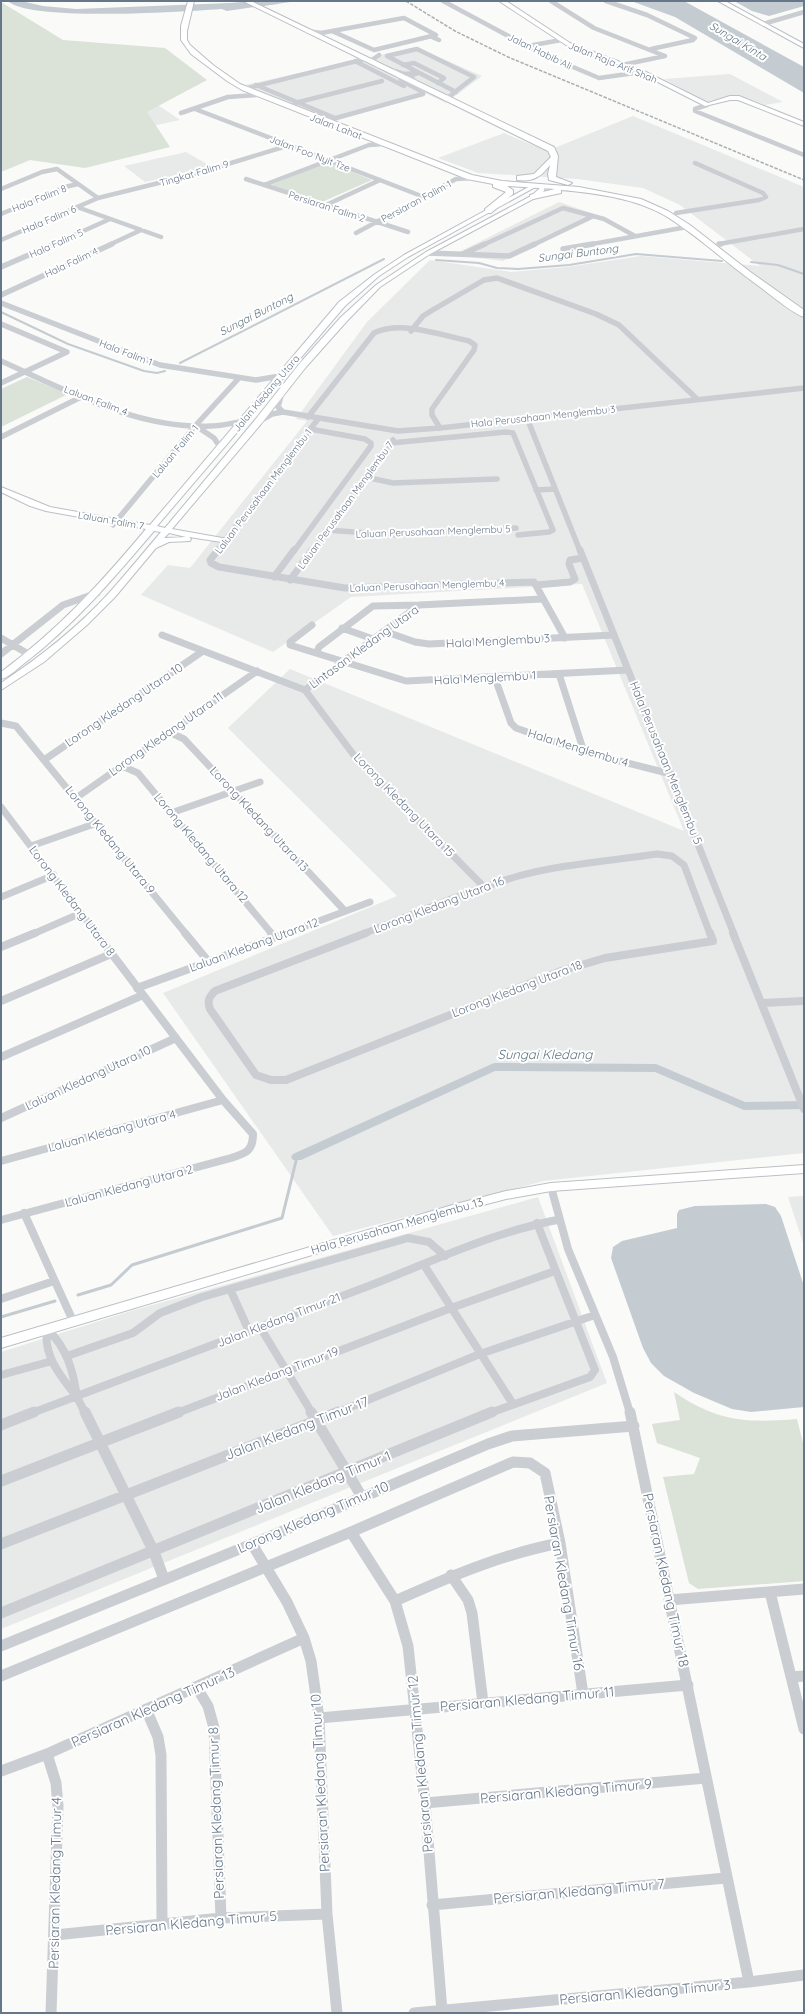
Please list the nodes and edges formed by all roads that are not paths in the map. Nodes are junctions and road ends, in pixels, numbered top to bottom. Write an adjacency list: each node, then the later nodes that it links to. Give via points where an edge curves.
1 (246, 1): 10 (main road)
2 (443, 1): 15 (street, Jalan Habib Ali)
3 (502, 1): 14 (main road, Jalan Raja Arif Shah)
4 (551, 1): 17 (street, via 594,28)
5 (606, 1): 17 (street, via 695,38)
6 (721, 1): 9 (main road)
7 (191, 6): 36 (main road, Jalan Lahat, via 183,34 184,41 210,66)
8 (804, 13): 9 (street)
9 (763, 24): 16 (main road)
10 (307, 31): 11 (street); 13 (main road)
11 (330, 31): 12 (street, via 374,50); 12 (street, via 404,18 436,35); 13 (street, via 323,35)
12 (432, 37): 19 (street, via 439,40)
13 (323, 39): 18 (main road)
14 (561, 40): 15 (street); 25 (main road, Jalan Raja Arif Shah)
15 (528, 46): 30 (street, Jalan Habib Ali, via 599,78)
16 (804, 46)
17 (650, 50): 25 (street, via 665,56)
18 (348, 51): 19 (street); 21 (main road)
19 (379, 55): 24 (street, via 372,60)
20 (388, 58): 24 (street); 26 (street); 38 (street, via 386,57 418,49 474,77)
21 (365, 59): 22 (street); 24 (main road)
22 (356, 62): 23 (street); 41 (street, via 418,93)
23 (348, 63): 28 (street); 32 (street)
24 (380, 63): 27 (main road)
25 (622, 64): 30 (main road, Jalan Raja Arif Shah)
26 (403, 65): 29 (street); 34 (street, via 414,62 444,78)
27 (390, 68): 29 (street); 29 (street, via 404,74); 31 (main road)
28 (324, 69): 35 (street); 37 (street, via 330,72)
29 (418, 72): 33 (street, via 409,76); 34 (street); 38 (street, via 416,77 446,92)
30 (642, 72): 44 (main road, Jalan Raja Arif Shah)
31 (399, 76): 33 (main road); 41 (street, via 402,81 423,92)
32 (382, 80): 41 (street); 43 (street)
33 (414, 83): 42 (main road)
34 (438, 83): 38 (street)
35 (256, 85): 36 (street); 37 (street)
36 (242, 88): 39 (main road, Jalan Lahat); 40 (street)
37 (264, 89): 43 (street)
38 (454, 91): 42 (street)
39 (256, 95): 40 (street); 48 (main road, Jalan Lahat)
40 (232, 96): 45 (street)
41 (414, 96): 47 (street)
42 (446, 99): 53 (main road, via 551,149 554,151)
43 (295, 103): 47 (street)
44 (707, 105): 49 (main road, via 739,98); 52 (street, via 695,111)
45 (195, 109): 46 (street); 51 (street, Jalan Foo Nyit Tze)
46 (182, 113)
47 (335, 118): 48 (street)
48 (325, 121): 50 (main road, Jalan Lahat)
49 (804, 124)
50 (371, 143): 54 (street); 56 (main road, Jalan Lahat, via 383,144)
51 (290, 145): 54 (street, Jalan Foo Nyit Tze); 68 (street, Tingkat Falim 9, via 195,174)
52 (804, 155)
53 (552, 157): 56 (main road, via 541,174 532,178); 62 (main road); 63 (main road, via 552,178)
54 (329, 160): 59 (street, Jalan Foo Nyit Tze); 61 (street)
55 (695, 163): 73 (street, via 763,193 766,197)
56 (455, 174): 58 (main road, Jalan Lahat); 66 (street, Persiaran Falim 1)
57 (246, 179): 61 (street, Persiaran Falim 2)
58 (477, 179): 62 (main road, Jalan Lahat); 72 (main road, via 510,190)
59 (380, 180): 66 (street, Jalan Foo Nyit Tze); 70 (street)
60 (78, 184): 64 (street, via 57,169 42,172); 68 (street); 74 (street, Hala Falim 8)
61 (264, 185): 70 (street, Persiaran Falim 2)
62 (541, 185): 63 (main road); 65 (main road, Jalan Lahat); 67 (main road, Jalan Kledang Utara, via 542,190); 69 (main road, Jalan Kledang Utara)
63 (579, 185): 73 (main road, via 631,194)
64 (1, 189)
65 (601, 193): 67 (main road, via 562,191); 78 (main road, Jalan Lahat, via 653,207)
66 (424, 197): 77 (street, Persiaran Falim 1)
67 (533, 197): 69 (main road, via 527,194); 86 (main road, Jalan Kledang Utara)
68 (98, 198): 71 (street, Hala Falim 6)
69 (501, 204): 72 (main road, Jalan Kledang Utara)
70 (326, 205): 77 (street, Persiaran Falim 2)
71 (77, 207): 76 (street); 85 (street, Hala Falim 6)
72 (488, 211): 102 (main road, Jalan Kledang Utara, via 377,275 329,317)
73 (676, 213): 87 (main road)
74 (1, 214)
75 (593, 216): 83 (street, via 604,219); 91 (street, via 509,256); 91 (street, via 568,208 559,209)
76 (110, 219): 80 (street); 92 (street, Hala Falim 5)
77 (376, 222): 81 (street, Persiaran Falim 2); 82 (street, Persiaran Falim 1)
78 (687, 227): 83 (street); 97 (main road, Jalan Lahat)
79 (804, 229): 87 (street)
80 (141, 230): 84 (street); 94 (street, Hala Falim 4)
81 (408, 232)
82 (356, 233)
83 (635, 236): 88 (street)
84 (161, 237)
85 (1, 240)
86 (447, 243): 89 (main road, Jalan Kledang Utara); 90 (street)
87 (719, 244): 96 (main road)
88 (563, 249)
89 (428, 253): 90 (street); 93 (main road, Jalan Kledang Utara)
90 (458, 253): 91 (street)
91 (465, 254)
92 (1, 267)
93 (394, 275): 108 (main road, Jalan Kledang Utara, via 378,286 344,319); 111 (main road, via 382,280 356,299 336,318 278,389)
94 (1, 295)
95 (1, 303): 103 (street, Hala Falim 1, via 150,362)
96 (804, 307)
97 (804, 314)
98 (1, 324): 101 (street, via 67,352)
99 (411, 331): 110 (street, via 426,313 484,280 504,280 619,325); 113 (street, via 384,328 374,333); 119 (street, via 460,339 475,345 432,409 432,415)
100 (1, 361): 101 (street, Laluan Falim 4)
101 (26, 371): 105 (street); 109 (street, Laluan Falim 4)
102 (280, 376): 104 (street, Hala Falim 1); 106 (main road, Jalan Kledang Utara)
103 (239, 378): 104 (street, Hala Falim 1); 118 (street, Laluan Falim 1)
104 (256, 380): 106 (street, Hala Falim 1)
105 (1, 383)
106 (270, 388): 116 (main road, Jalan Kledang Utara)
107 (804, 388): 110 (street, Hala Perusahaan Menglembu 3)
108 (282, 392): 111 (main road, Jalan Kledang Utara); 112 (street, via 278,407)
109 (84, 396): 118 (street, Laluan Falim 4, via 145,418); 122 (street)
110 (697, 399): 114 (street, Hala Perusahaan Menglembu 3)
111 (267, 410): 117 (main road, Jalan Kledang Utara)
112 (283, 412): 113 (street, Hala Perusahaan Menglembu 3); 117 (street, via 272,414)
113 (308, 417): 115 (street, Hala Perusahaan Menglembu 3)
114 (527, 418): 119 (street, Hala Perusahaan Menglembu 3); 128 (street, Hala Perusahaan Menglembu 5)
115 (318, 419): 120 (street, Laluan Perusahaan Menglembu 1); 121 (street, Hala Perusahaan Menglembu 3)
116 (241, 422): 118 (street, Laluan Falim 4, via 212,427); 124 (main road, Jalan Kledang Utara)
117 (258, 422): 132 (main road, Jalan Kledang Utara)
118 (195, 426): 124 (street, Laluan Falim 4, via 208,432); 133 (street, Laluan Falim 1)
119 (440, 428): 121 (street, Hala Perusahaan Menglembu 3)
120 (310, 429): 141 (street, Laluan Perusahaan Menglembu 1); 146 (street, via 365,439 371,446)
121 (398, 431): 123 (street, Laluan Perusahaan Menglembu 7)
122 (1, 437)
123 (391, 443): 125 (street, Laluan Perusahaan Menglembu 7); 129 (street, via 506,432 513,434)
124 (220, 447): 131 (main road, Jalan Kledang Utara)
125 (365, 477): 126 (street, via 393,483); 137 (street, Laluan Perusahaan Menglembu 7)
126 (497, 479)
127 (1, 489): 133 (main road, Laluan Falim 7, via 49,509)
128 (556, 489): 129 (street); 144 (street, Hala Perusahaan Menglembu 5)
129 (536, 490): 139 (street, via 552,530)
130 (1, 496): 133 (main road, via 44,513)
131 (168, 509): 134 (main road); 136 (main road, Jalan Kledang Utara)
132 (180, 513): 138 (main road, Jalan Kledang Utara); 140 (main road, via 182,525)
133 (115, 523): 134 (main road)
134 (129, 526): 136 (main road); 142 (main road, via 136,536)
135 (516, 528): 137 (street, Laluan Perusahaan Menglembu 5, via 405,534 352,534)
136 (151, 530): 138 (main road); 142 (main road, Jalan Kledang Utara)
137 (326, 530): 147 (street, Laluan Perusahaan Menglembu 7)
138 (164, 532): 140 (main road); 143 (main road, Jalan Kledang Utara)
139 (518, 535)
140 (190, 537): 141 (main road); 143 (main road, via 167,540)
141 (224, 543): 145 (street, Laluan Perusahaan Menglembu 1, via 210,560)
142 (136, 547): 149 (main road, Jalan Kledang Utara)
143 (152, 547): 171 (main road, Jalan Kledang Utara, via 112,595 84,623 41,660)
144 (583, 558): 148 (street, Laluan Perusahaan Menglembu 4, via 570,560 569,564 575,578 570,582); 156 (street, Hala Perusahaan Menglembu 5)
145 (211, 563): 146 (street, Laluan Perusahaan Menglembu 4, via 219,567)
146 (274, 577): 147 (street, Laluan Perusahaan Menglembu 4)
147 (290, 580): 148 (street, Laluan Perusahaan Menglembu 4, via 345,588 518,582 534,582)
148 (536, 585): 150 (street)
149 (97, 592): 160 (street, via 63,605); 164 (main road, Jalan Kledang Utara)
150 (542, 599): 151 (street, Lintasan Kledang Utara); 158 (street)
151 (419, 605): 153 (street, via 373,606); 154 (street, Lintasan Kledang Utara)
152 (312, 625): 162 (street, Hala Menglembu 1, via 289,644)
153 (342, 628): 159 (street); 162 (street, via 319,647)
154 (384, 631): 158 (street, Hala Menglembu 3, via 415,642 430,644); 159 (street, Lintasan Kledang Utara)
155 (162, 635): 161 (street)
156 (614, 635): 158 (street, Hala Menglembu 3); 166 (street, Hala Perusahaan Menglembu 5)
157 (1, 638): 160 (street)
158 (565, 638)
159 (373, 639): 165 (street, Lintasan Kledang Utara)
160 (13, 646): 163 (street); 164 (street)
161 (203, 651): 167 (street); 176 (street, Lorong Kledang Utara 10)
162 (317, 652): 165 (street, Hala Menglembu 1)
163 (1, 654)
164 (30, 655): 169 (main road, Jalan Kledang Utara)
165 (344, 661): 170 (street, Hala Menglembu 1, via 406,681); 172 (street, Lintasan Kledang Utara)
166 (628, 670): 168 (street, Hala Menglembu 1); 178 (street, Hala Perusahaan Menglembu 5)
167 (256, 671): 172 (street); 174 (street, Lorong Kledang Utara 11)
168 (559, 674): 170 (street, Hala Menglembu 1); 175 (street)
169 (1, 676)
170 (495, 678): 175 (street, Hala Menglembu 4, via 513,726)
171 (1, 687)
172 (305, 690): 188 (street, Lorong Kledang Utara 15, via 379,782)
173 (4, 723): 176 (street, Lorong Kledang Utara 9, via 16,726)
174 (169, 732): 177 (street, Lorong Kledang Utara 11); 180 (street, Lorong Kledang Utara 13, via 184,739)
175 (584, 752): 178 (street, Hala Menglembu 4)
176 (44, 760): 181 (street, Lorong Kledang Utara 9)
177 (122, 766): 181 (street, Lorong Kledang Utara 11); 183 (street, Lorong Kledang Utara 12, via 138,773)
178 (671, 774): 201 (street, Hala Perusahaan Menglembu 5)
179 (260, 782): 180 (street)
180 (233, 792): 183 (street); 191 (street, Lorong Kledang Utara 13)
181 (76, 798): 184 (street, Lorong Kledang Utara 9)
182 (1, 807): 185 (street, Lorong Kledang Utara 8)
183 (171, 813): 193 (street, Lorong Kledang Utara 12)
184 (97, 823): 185 (street); 196 (street, Lorong Kledang Utara 9)
185 (31, 846): 187 (street, Lorong Kledang Utara 8)
186 (679, 858): 188 (street, Lorong Kledang Utara 16, via 657,854 535,872); 198 (street, Lorong Kledang Utara 18, via 684,865 713,942 605,958 561,971 286,1080 266,1081 256,1075 210,1009 207,1002)
187 (54, 875): 189 (street); 192 (street, Lorong Kledang Utara 8)
188 (484, 887): 198 (street, Lorong Kledang Utara 16, via 215,990)
189 (1, 897)
190 (370, 902): 191 (street, Laluan Klebang Utara 12)
191 (345, 911): 193 (street, Laluan Klebang Utara 12)
192 (81, 913): 194 (street); 195 (street, Lorong Kledang Utara 8)
193 (275, 937): 196 (street, Laluan Klebang Utara 12)
194 (1, 947)
195 (111, 954): 197 (street, Lorong Kledang Utara 8); 199 (street)
196 (208, 962): 197 (street, Laluan Klebang Utara 12)
197 (140, 991): 202 (street, Lorong Kledang Utara 8); 203 (street, Laluan Klebang Utara 12)
198 (209, 996)
199 (1, 1001)
200 (804, 1001): 201 (street)
201 (762, 1003): 205 (street, Hala Perusahaan Menglembu 5)
202 (176, 1038): 204 (street, Lorong Kledang Utara 8); 206 (street, Laluan Kledang Utara 10)
203 (1, 1057)
204 (223, 1100): 207 (street, Lorong Kledang Utara 8, via 253,1134); 208 (street, Laluan Kledang Utara 4)
205 (804, 1109)
206 (1, 1118)
207 (253, 1144): 211 (street, Laluan Kledang Utara 2, via 246,1153 231,1158)
208 (1, 1161)
209 (804, 1169): 210 (main road, Hala Perusahaan Menglembu 13)
210 (550, 1187): 213 (street, Persiaran Kledang Timur 18); 223 (main road, Hala Perusahaan Menglembu 13, via 456,1208)
211 (24, 1213): 212 (street, Laluan Kledang Utara 2); 218 (street)
212 (1, 1220)
213 (557, 1220): 214 (street, Jalan Kledang Timur 21); 222 (street, Persiaran Kledang Timur 18)
214 (537, 1223): 215 (street, Jalan Kledang Timur 21, via 488,1238); 217 (street)
215 (445, 1256): 216 (street, Jalan Kledang Timur 21); 219 (street, via 435,1244 422,1238 408,1238)
216 (424, 1265): 221 (street); 225 (street, Jalan Kledang Timur 21)
217 (555, 1271): 221 (street, Jalan Kledang Timur 19); 224 (street)
218 (54, 1281): 220 (street); 223 (street)
219 (230, 1289): 227 (street); 230 (street, via 171,1308 133,1333)
220 (1, 1299)
221 (451, 1308): 229 (street); 232 (street, Jalan Kledang Timur 19)
222 (595, 1314): 224 (street, Jalan Kledang Timur 17); 238 (street, Persiaran Kledang Timur 18, via 619,1373)
223 (73, 1321): 226 (main road, Hala Perusahaan Menglembu 13)
224 (576, 1321): 229 (street, Jalan Kledang Timur 17); 235 (street, Jalan Kledang Timur 1, via 595,1370 590,1377)
225 (260, 1327): 227 (street, Jalan Kledang Timur 21); 232 (street)
226 (47, 1330): 228 (main road, Hala Perusahaan Menglembu 13); 230 (street, via 58,1338); 231 (street, via 45,1342)
227 (249, 1331): 234 (street, Jalan Kledang Timur 21)
228 (1, 1343)
229 (480, 1354): 235 (street); 236 (street, Jalan Kledang Timur 17)
230 (68, 1356): 234 (street, via 73,1369)
231 (52, 1361): 233 (street); 234 (street)
232 (285, 1371): 236 (street); 239 (street, Jalan Kledang Timur 19)
233 (1, 1375)
234 (77, 1397): 237 (street, Jalan Kledang Timur 21); 239 (street)
235 (513, 1404): 240 (street, Jalan Kledang Timur 1)
236 (315, 1422): 240 (street); 242 (street, Jalan Kledang Timur 17)
237 (1, 1425)
238 (634, 1426): 243 (street, Lorong Kledang Timur 10, via 512,1436); 254 (street, Persiaran Kledang Timur 18)
239 (99, 1443): 241 (street, Jalan Kledang Timur 19); 242 (street)
240 (346, 1472): 243 (street); 248 (street, Jalan Kledang Timur 1)
241 (1, 1481)
242 (125, 1495): 246 (street, Jalan Kledang Timur 17); 248 (street)
243 (362, 1497): 247 (street, Lorong Kledang Timur 10)
244 (351, 1532): 245 (street, Persiaran Kledang Timur 16, via 513,1462 522,1461 540,1467 545,1473); 249 (street); 255 (street, Persiaran Kledang Timur 12)
245 (560, 1543): 250 (street, via 492,1559); 264 (street, Persiaran Kledang Timur 16)
246 (1, 1544)
247 (252, 1544): 249 (street, Persiaran Kledang Timur 10); 251 (street, Lorong Kledang Timur 10)
248 (154, 1552): 251 (street); 256 (street, Jalan Kledang Timur 1)
249 (267, 1566): 257 (street, Persiaran Kledang Timur 10); 259 (street)
250 (451, 1576): 255 (street); 265 (street, via 468,1600 472,1613)
251 (164, 1579): 258 (street, Lorong Kledang Timur 10)
252 (804, 1589): 253 (street)
253 (770, 1592): 254 (street); 261 (street)
254 (670, 1600): 262 (street, Persiaran Kledang Timur 18)
255 (395, 1601): 267 (street, Persiaran Kledang Timur 12, via 408,1646)
256 (1, 1613)
257 (304, 1638): 263 (street, Persiaran Kledang Timur 13); 268 (street, Persiaran Kledang Timur 10)
258 (1, 1646)
259 (1, 1676)
260 (804, 1676): 261 (street)
261 (791, 1677): 269 (street)
262 (688, 1686): 264 (street, Persiaran Kledang Timur 11); 272 (street, Persiaran Kledang Timur 18)
263 (197, 1688): 266 (street, Persiaran Kledang Timur 13); 277 (street, Persiaran Kledang Timur 8, via 211,1713 214,1728)
264 (582, 1694): 265 (street, Persiaran Kledang Timur 11)
265 (483, 1703): 267 (street, Persiaran Kledang Timur 11)
266 (146, 1709): 270 (street, Persiaran Kledang Timur 13); 278 (street, via 158,1736 161,1755)
267 (416, 1710): 268 (street, Persiaran Kledang Timur 11); 273 (street, Persiaran Kledang Timur 12)
268 (319, 1718): 276 (street, Persiaran Kledang Timur 10)
269 (804, 1729)
270 (47, 1754): 271 (street, Persiaran Kledang Timur 13); 279 (street, Persiaran Kledang Timur 4, via 56,1782 58,1806)
271 (1, 1771)
272 (706, 1778): 273 (street, Persiaran Kledang Timur 9); 274 (street, Persiaran Kledang Timur 18)
273 (425, 1803): 275 (street, Persiaran Kledang Timur 12)
274 (726, 1878): 275 (street, Persiaran Kledang Timur 7); 281 (street, Persiaran Kledang Timur 18)
275 (432, 1905): 282 (street, Persiaran Kledang Timur 12)
276 (327, 1914): 277 (street, Persiaran Kledang Timur 5); 284 (street, Persiaran Kledang Timur 10)
277 (221, 1918): 278 (street, Persiaran Kledang Timur 5)
278 (162, 1925): 279 (street, Persiaran Kledang Timur 5)
279 (55, 1935): 283 (street, Persiaran Kledang Timur 4)
280 (804, 1975): 281 (street, Persiaran Kledang Timur 3)
281 (749, 1982): 282 (street, Persiaran Kledang Timur 3)
282 (442, 2011): 285 (street, Persiaran Kledang Timur 3)
283 (51, 2013)
284 (337, 2013)
285 (414, 2013)

